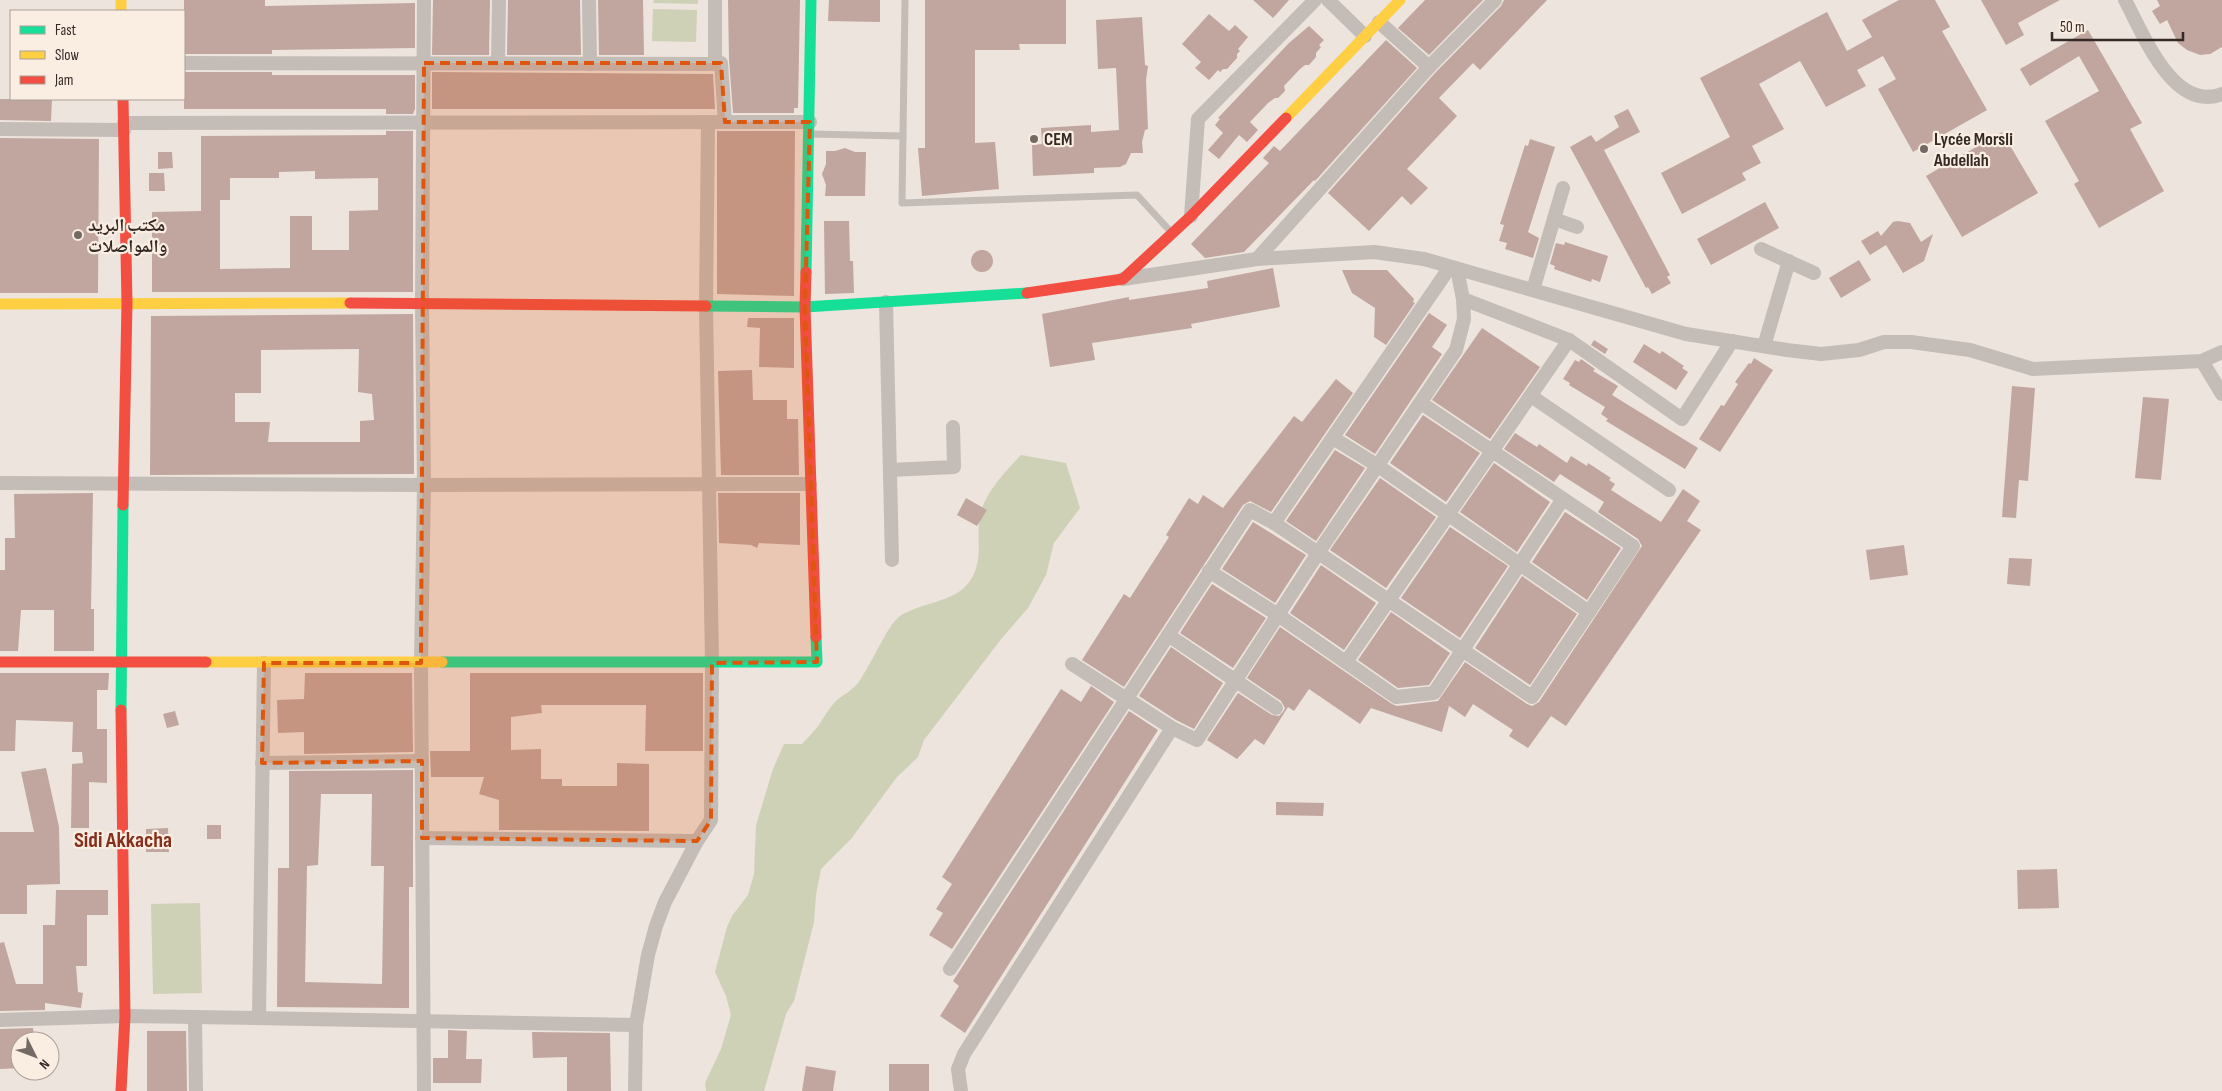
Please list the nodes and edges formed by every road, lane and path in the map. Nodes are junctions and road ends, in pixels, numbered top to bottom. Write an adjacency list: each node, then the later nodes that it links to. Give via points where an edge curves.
1 (424, 0): 15 (street)
2 (499, 0): 16 (street)
3 (589, 0): 17 (street)
4 (715, 0): 18 (street)
5 (811, 0): 26 (street)
6 (905, 0): 28 (lane)
7 (1315, 0): 30 (street, via 1198,119)
8 (1328, 0): 13 (street)
9 (1400, 0): 12 (street)
10 (1495, 0): 19 (street)
11 (2125, 0): 20 (street, via 2171,79 2198,96)
12 (1379, 22): 13 (street); 19 (street)
13 (1365, 36): 30 (street)
14 (185, 63): 15 (street)
15 (424, 63): 16 (street); 24 (street)
16 (498, 63): 17 (street)
17 (590, 64): 18 (street)
18 (715, 64): 22 (street, via 721,63)
19 (1429, 67): 35 (street)
20 (2222, 94)
21 (123, 100): 25 (street)
22 (724, 122): 23 (street); 26 (street)
23 (708, 123): 24 (street); 46 (street)
24 (423, 124): 25 (street); 44 (street)
25 (124, 126): 27 (street); 43 (street)
26 (810, 128): 28 (lane); 47 (street)
27 (0, 129)
28 (903, 136): 33 (lane, via 902,202 1137,195)
29 (1563, 188): 31 (street)
30 (1191, 216): 33 (street)
31 (1554, 219): 32 (street); 40 (street)
32 (1578, 227)
33 (1171, 232): 39 (street)
34 (1762, 248): 36 (street)
35 (1257, 258): 37 (street, via 1374,252); 39 (street)
36 (1789, 262): 38 (street); 50 (street)
37 (1454, 268): 40 (street); 41 (street); 57 (street)
38 (1814, 274)
39 (1123, 279): 42 (street, via 1037,292)
40 (1533, 290): 49 (street, via 1686,334)
41 (1463, 299): 48 (street); 55 (street, via 1464,319 1456,350)
42 (886, 302): 47 (street); 60 (street)
43 (127, 303): 44 (street); 45 (street); 62 (street)
44 (422, 303): 46 (street); 64 (street)
45 (0, 304)
46 (706, 306): 47 (street); 65 (street)
47 (805, 307): 63 (street)
48 (1569, 340): 49 (street, via 1682,419); 54 (street)
49 (1732, 341): 50 (street)
50 (1764, 346): 52 (street, via 1821,354 1859,350 1884,342 1911,342 1970,350 2033,369)
51 (2222, 352): 52 (street)
52 (2202, 361): 53 (street)
53 (2222, 394)
54 (1530, 396): 58 (street); 66 (street)
55 (1421, 403): 58 (street); 59 (street)
56 (953, 427): 60 (street, via 954,467)
57 (1333, 438): 59 (street); 69 (street)
58 (1491, 450): 67 (street); 68 (street)
59 (1378, 466): 68 (street); 70 (street)
60 (890, 470): 71 (street)
61 (0, 483): 62 (street)
62 (124, 483): 64 (street); 81 (street)
63 (810, 484): 65 (street); 84 (street, via 817,662)
64 (424, 485): 65 (street); 83 (street)
65 (709, 485): 84 (street)
66 (1669, 490)
67 (1563, 499): 72 (street); 75 (street, via 1633,546)
68 (1447, 514): 72 (street); 74 (street)
69 (1274, 524): 70 (street); 73 (street, via 1250,510)
70 (1318, 553): 74 (street); 76 (street)
71 (892, 560)
72 (1519, 564): 75 (street); 78 (street)
73 (1210, 571): 76 (street); 77 (street)
74 (1387, 600): 78 (street); 80 (street)
75 (1589, 612): 78 (street, via 1532,697)
76 (1278, 615): 80 (street); 86 (street)
77 (1168, 635): 86 (street); 87 (street)
78 (1462, 650): 80 (street, via 1434,693 1396,697)
79 (0, 662): 81 (street)
80 (1346, 662)
81 (120, 663): 82 (street); 95 (street)
82 (264, 663): 83 (street); 91 (street)
83 (421, 663): 84 (street); 90 (street)
84 (712, 663): 93 (street, via 711,820)
85 (1072, 664): 87 (street)
86 (1236, 681): 88 (street); 89 (street, via 1197,740)
87 (1126, 698): 89 (street); 94 (street)
88 (1276, 708)
89 (1172, 728): 105 (street, via 964,1054 958,1069)
90 (422, 761): 91 (street); 92 (street)
91 (262, 763): 97 (street)
92 (422, 838): 93 (street); 98 (street)
93 (697, 841): 100 (street, via 656,926)
94 (950, 970)
95 (125, 1016): 96 (street); 99 (street); 101 (street)
96 (195, 1016): 97 (street); 102 (street)
97 (259, 1017): 98 (street)
98 (423, 1019): 100 (street); 103 (street)
99 (0, 1020)
100 (636, 1025): 104 (street)
101 (121, 1091)
102 (196, 1091)
103 (424, 1091)
104 (635, 1091)
105 (962, 1091)

